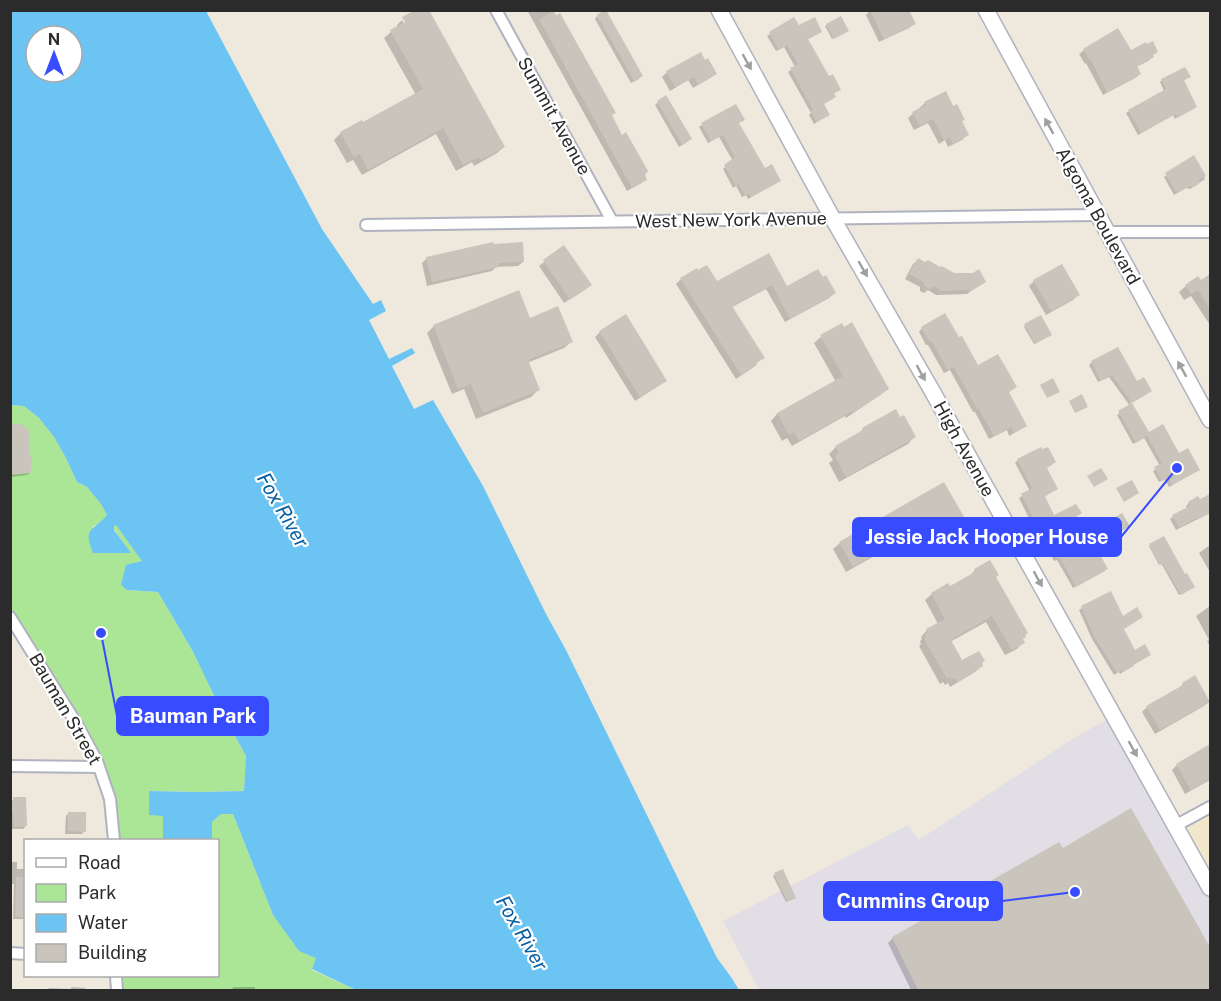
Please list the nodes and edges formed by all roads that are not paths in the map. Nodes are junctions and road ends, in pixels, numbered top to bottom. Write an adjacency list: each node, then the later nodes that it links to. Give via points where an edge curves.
1 (496, 10): 6 (street, Summit Avenue)
2 (718, 10): 5 (main road, High Avenue, one-way to 5)
3 (986, 10): 4 (main road, Algoma Boulevard, one-way to 3)
4 (1097, 215): 5 (street, West New York Avenue); 8 (main road, Algoma Boulevard)
5 (833, 219): 6 (street, West New York Avenue); 15 (main road, High Avenue, one-way to 15)
6 (612, 221): 7 (street, West New York Avenue)
7 (366, 225)
8 (1106, 232): 9 (street); 10 (main road, Algoma Boulevard, one-way to 8)
9 (1210, 232)
10 (1210, 420)
11 (10, 617): 13 (street, Bauman Street)
12 (10, 766): 13 (street)
13 (99, 767): 16 (street, Bauman Street, via 110,799)
14 (1210, 807): 15 (street)
15 (1175, 826): 17 (main road, High Avenue)
16 (114, 839)
17 (1210, 888)

